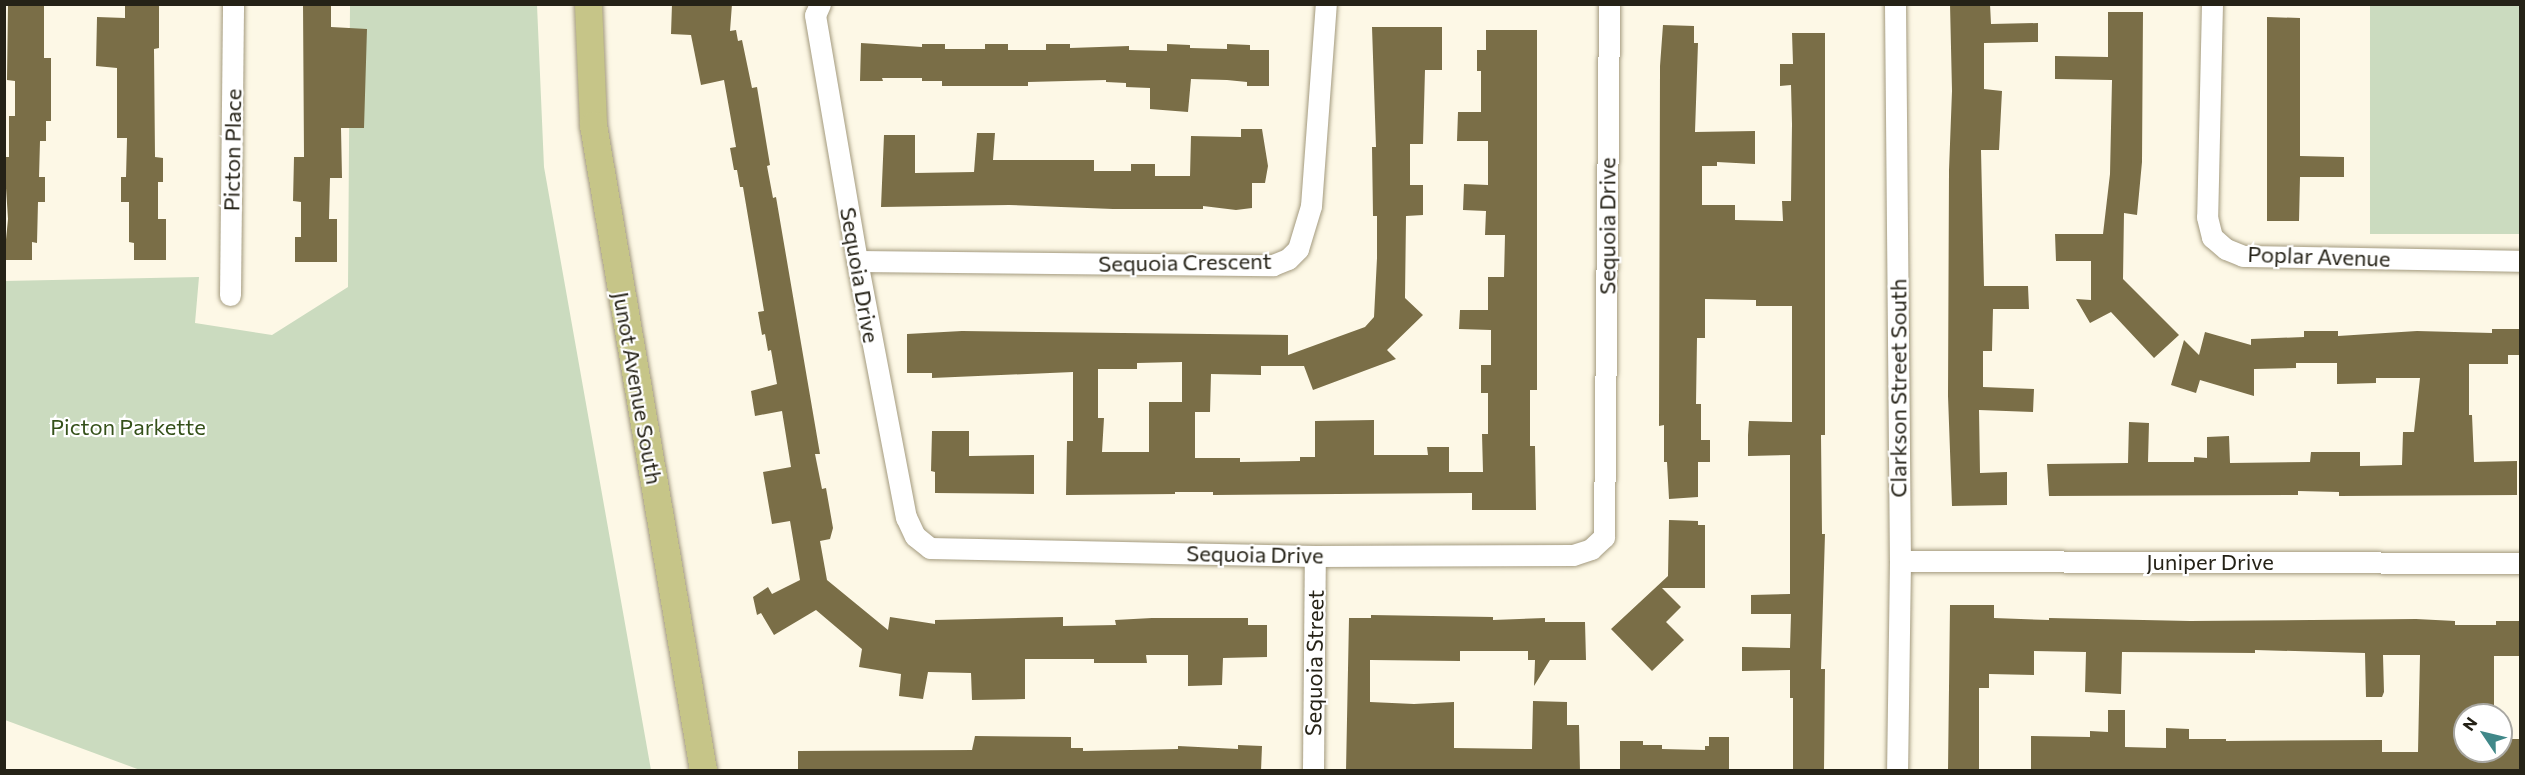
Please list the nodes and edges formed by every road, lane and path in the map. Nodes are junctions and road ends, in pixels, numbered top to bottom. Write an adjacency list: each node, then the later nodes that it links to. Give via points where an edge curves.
1 (233, 4): 10 (street, Picton Place)
2 (588, 4): 14 (main road, Junot Avenue South, via 593,124)
3 (820, 4): 8 (street, Sequoia Drive, via 815,15)
4 (1326, 4): 8 (street, Sequoia Crescent, via 1311,206 1298,249 1288,259 1273,265)
5 (1609, 4): 11 (street, Sequoia Drive, via 1604,537 1591,549 1573,555)
6 (1895, 4): 12 (street, Clarkson Street South)
7 (2212, 4): 9 (street, Poplar Avenue, via 2207,217 2212,237 2226,249 2243,256)
8 (857, 261): 11 (street, Sequoia Drive, via 906,517 915,536 930,548)
9 (2520, 261)
10 (230, 295)
11 (1315, 556): 15 (street, Sequoia Street)
12 (1900, 561): 13 (street, Juniper Drive); 16 (street, Clarkson Street South)
13 (2520, 563)
14 (704, 771)
15 (1313, 771)
16 (1897, 771)

